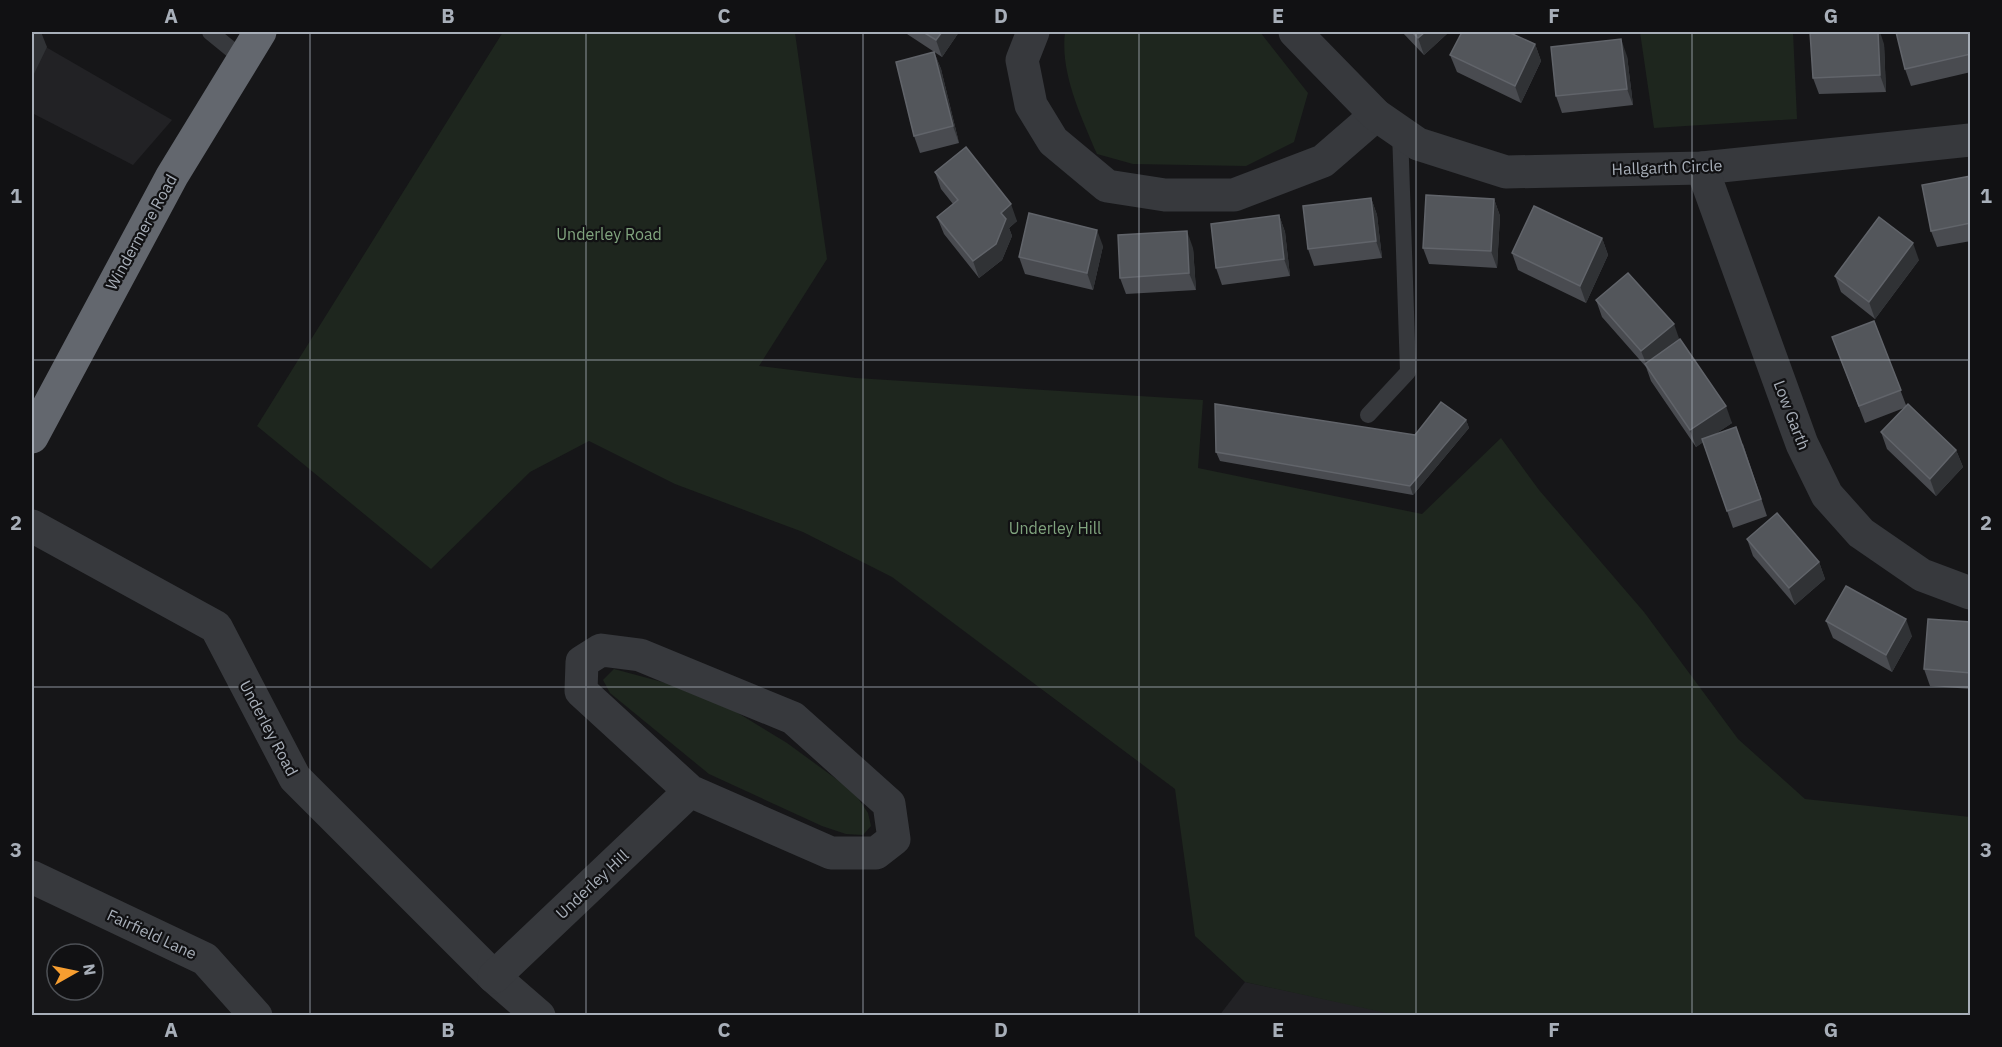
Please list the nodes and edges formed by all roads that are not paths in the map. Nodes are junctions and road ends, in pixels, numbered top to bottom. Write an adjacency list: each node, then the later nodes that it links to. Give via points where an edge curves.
1 (210, 32): 5 (lane)
2 (260, 32): 5 (highway, Windermere Road)
3 (1032, 32): 6 (street, via 1022,60 1031,105 1053,141 1107,186 1165,195 1234,195 1323,161)
4 (1295, 32): 6 (street, Hallgarth Circle)
5 (243, 59): 10 (highway, Windermere Road, via 172,176)
6 (1388, 122): 8 (street, Hallgarth Circle, via 1418,144 1506,172); 9 (lane, via 1408,372)
7 (1971, 140): 8 (street, Hallgarth Circle)
8 (1702, 168): 12 (street, Low Garth, via 1802,444 1827,495 1861,533 1913,569)
9 (1368, 415)
10 (32, 437)
11 (32, 526): 15 (street, Underley Road, via 216,627 295,778)
12 (1971, 593)
13 (690, 791): 13 (street, via 831,853 876,853 894,839 889,804 793,718 640,655 601,650 582,662 581,691); 15 (street, Underley Hill)
14 (32, 877): 16 (street, Fairfield Lane, via 205,959)
15 (494, 977): 17 (street, Underley Road)
16 (256, 1016)
17 (538, 1016)

